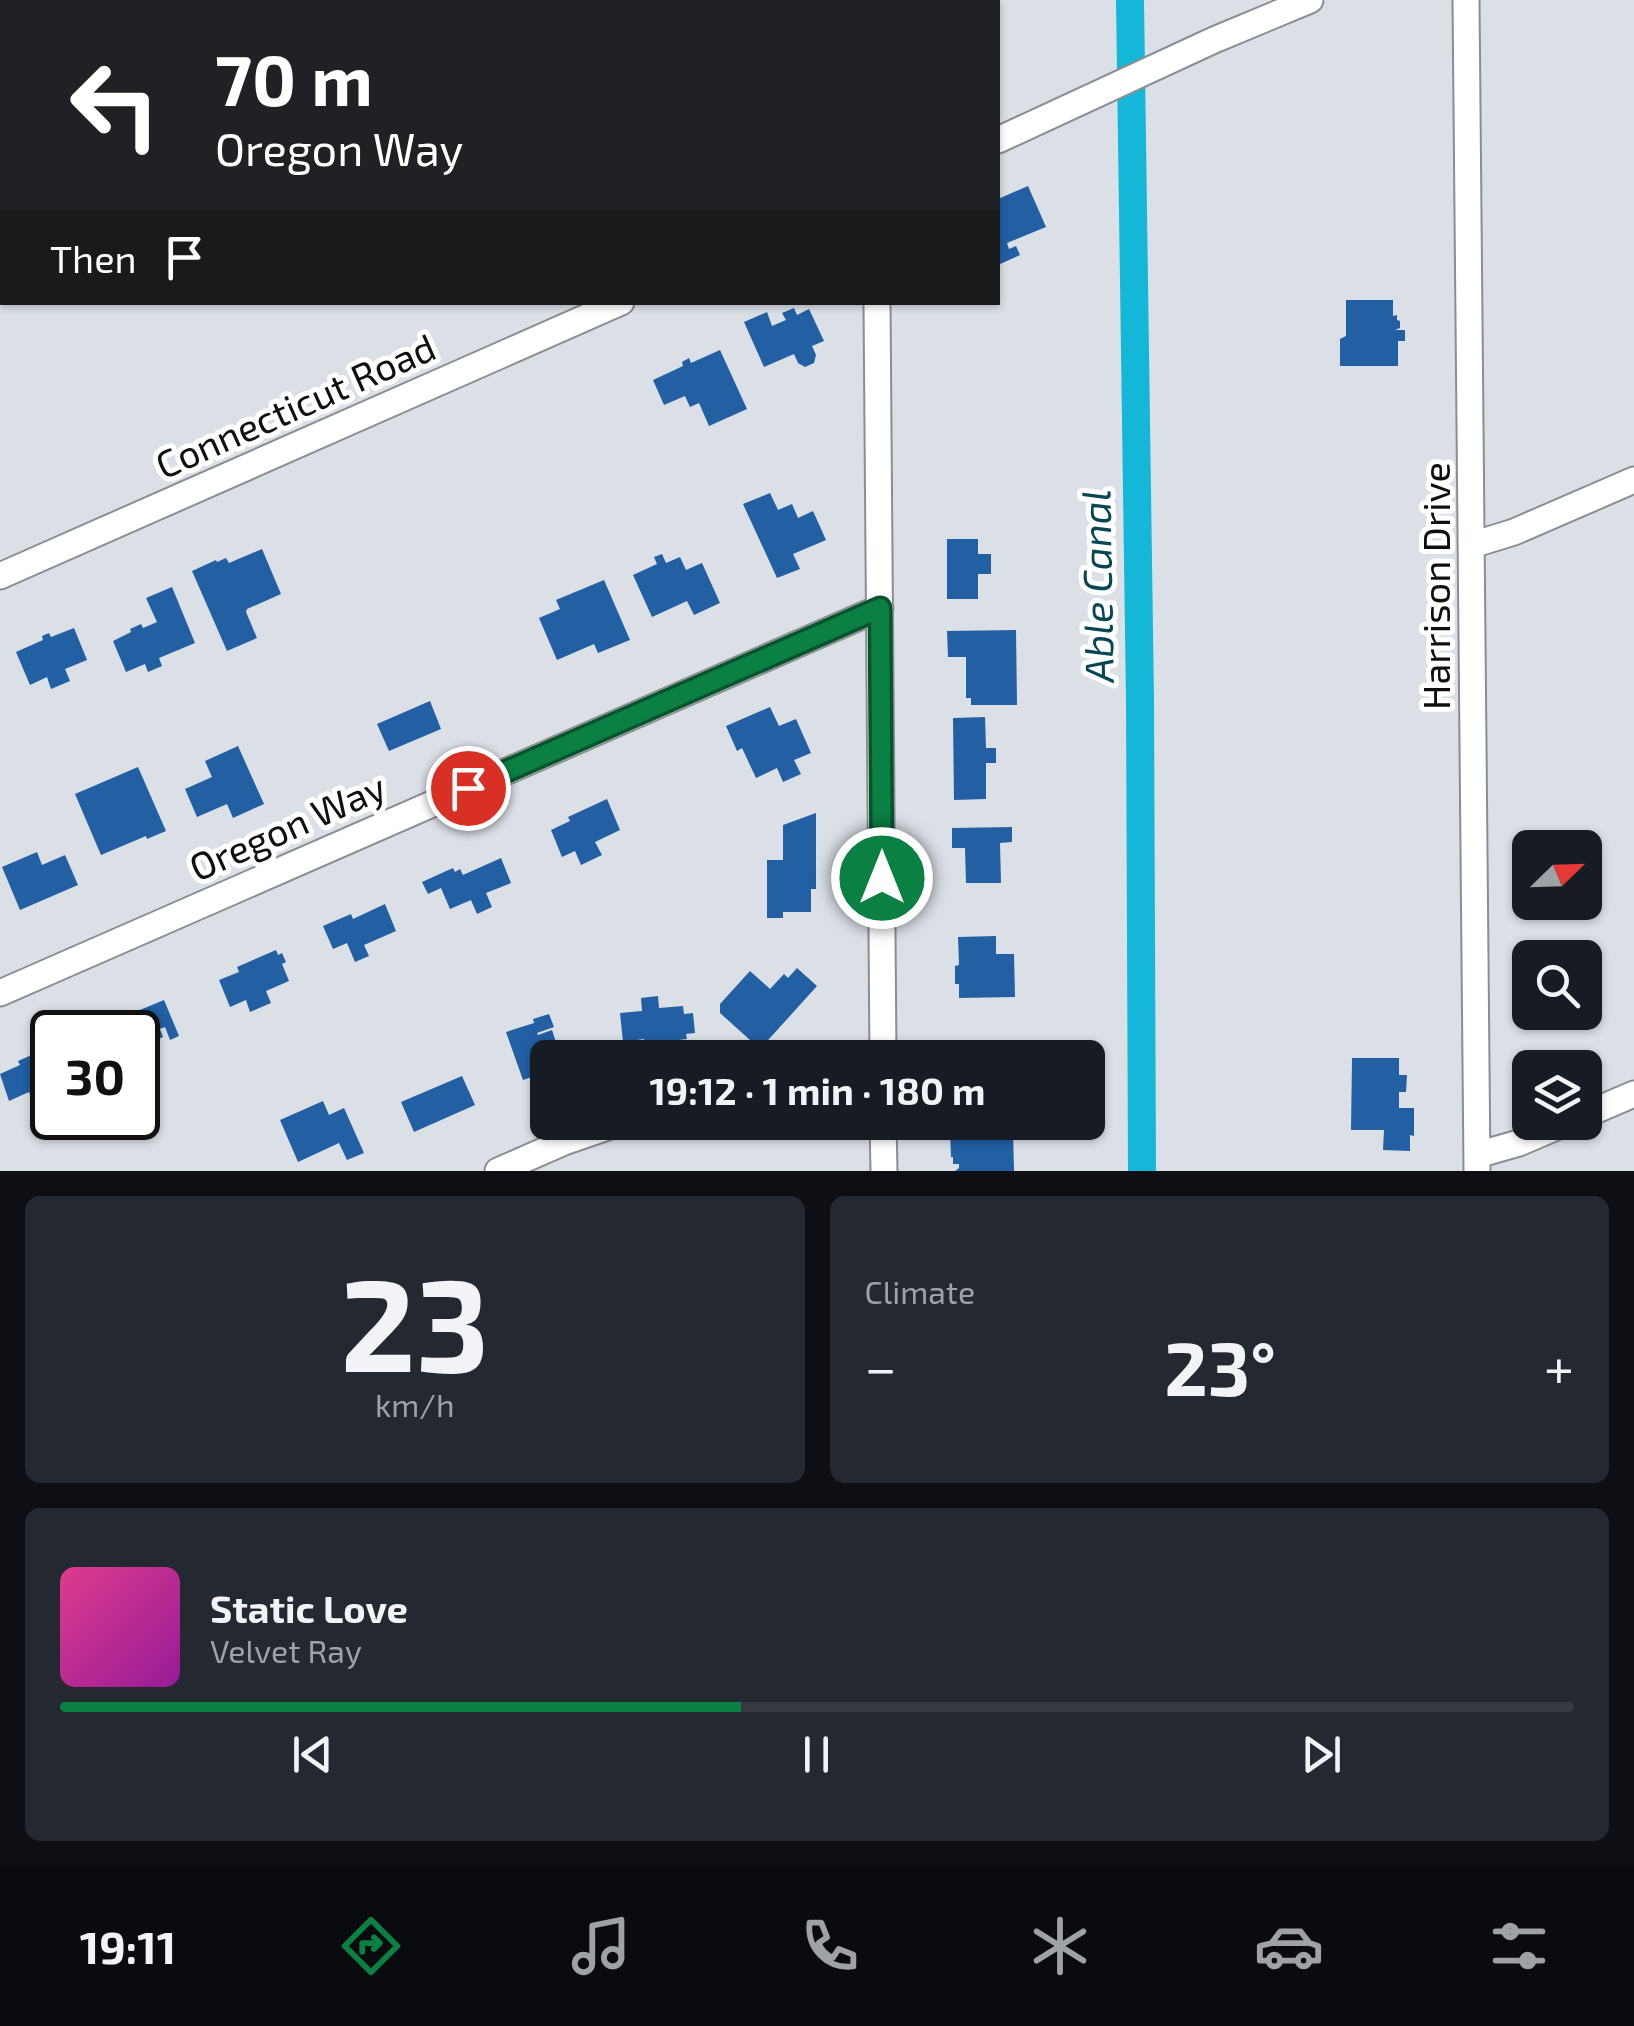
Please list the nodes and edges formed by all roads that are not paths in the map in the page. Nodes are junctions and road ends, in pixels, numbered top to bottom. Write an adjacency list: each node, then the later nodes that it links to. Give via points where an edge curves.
1 (1310, 0): 3 (street)
2 (1466, 0): 7 (street, Harrison Drive)
3 (1000, 139)
4 (613, 305): 8 (street, Connecticut Road)
5 (876, 305): 9 (street)
6 (1634, 480): 7 (street)
7 (1472, 545): 17 (street, Harrison Drive)
8 (0, 576)
9 (880, 608): 10 (street, Oregon Way); 11 (street)
10 (0, 993)
11 (883, 1040)
12 (1634, 1094): 13 (street)
13 (1602, 1108)
14 (570, 1140): 18 (street)
15 (883, 1140): 19 (street)
16 (1527, 1140): 17 (street)
17 (1477, 1163)
18 (498, 1171)
19 (884, 1171)

